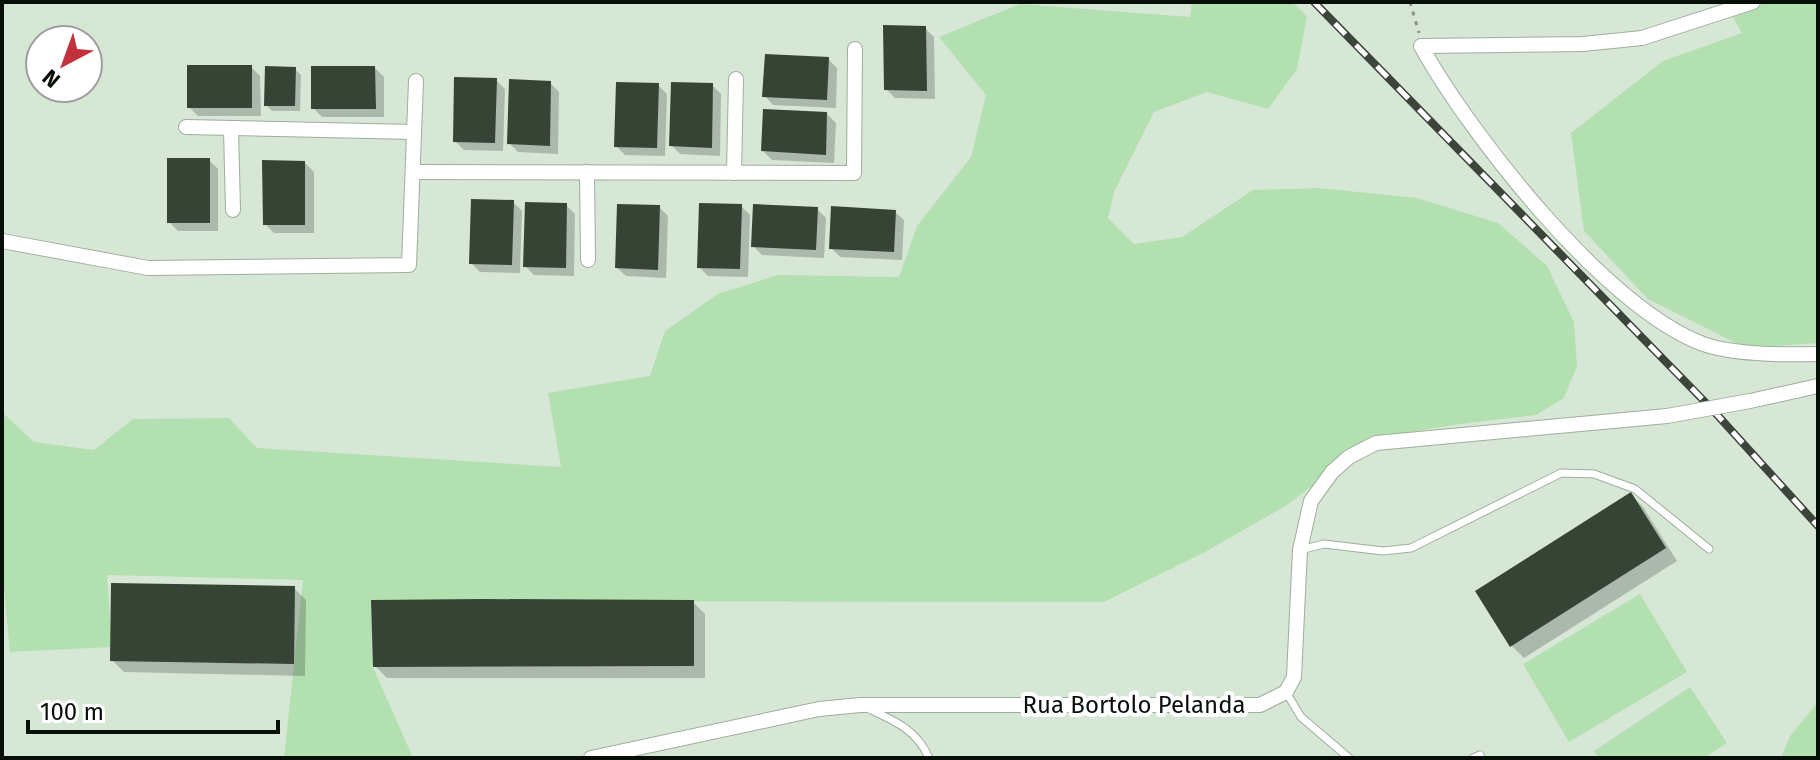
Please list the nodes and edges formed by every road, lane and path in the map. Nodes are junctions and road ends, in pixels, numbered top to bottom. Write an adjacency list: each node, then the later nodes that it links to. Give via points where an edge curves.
1 (1410, 2): 3 (path)
2 (1753, 2): 3 (street, via 1642,38)
3 (1421, 46): 16 (street, via 1439,79 1529,198 1652,317 1704,344 1773,356)
4 (855, 49): 12 (street, via 854,173)
5 (736, 79): 12 (street)
6 (416, 81): 9 (street)
7 (186, 127): 8 (street)
8 (231, 129): 9 (street); 13 (street)
9 (414, 132): 10 (street)
10 (413, 172): 11 (street); 14 (street, via 409,265 148,268)
11 (587, 172): 12 (street); 15 (street)
12 (734, 173)
13 (233, 210)
14 (2, 241)
15 (588, 260)
16 (1818, 354)
17 (1818, 386): 19 (street, bridge, via 1667,416 1376,443 1332,472 1311,501)
18 (1709, 549): 19 (lane, via 1635,489 1594,474 1561,473 1411,548 1383,551 1324,544)
19 (1300, 550): 20 (street, via 1294,677)
20 (1286, 692): 21 (street, Rua Bortolo Pelanda, via 1260,705); 24 (lane, via 1301,717)
21 (860, 705): 22 (street, Rua Bortolo Pelanda, via 819,709); 23 (lane, via 903,725)
22 (591, 758)
23 (929, 758)
24 (1349, 758)

